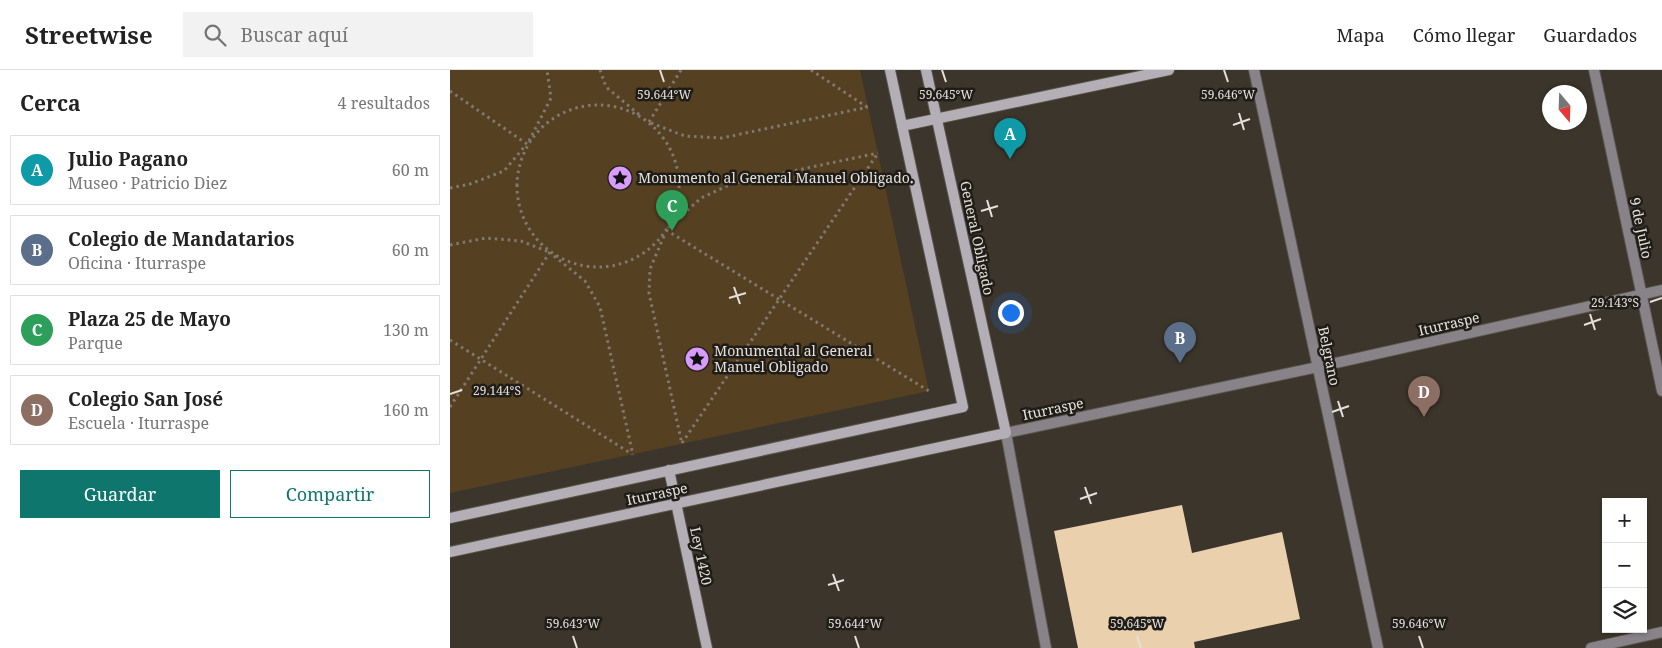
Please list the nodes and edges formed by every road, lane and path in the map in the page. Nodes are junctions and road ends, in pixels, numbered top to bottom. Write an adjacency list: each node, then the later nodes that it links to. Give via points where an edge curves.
1 (547, 70): 14 (path, via 551,98)
2 (600, 70): 12 (path, via 606,86)
3 (680, 70): 12 (path)
4 (811, 70): 12 (path, via 868,107 722,138 685,136)
5 (890, 70): 13 (main road)
6 (926, 70): 11 (main road, General Obligado)
7 (1169, 70): 11 (main road)
8 (1254, 70): 24 (street, Belgrano)
9 (1594, 70): 20 (street, 9 de Julio)
10 (450, 91): 14 (path)
11 (937, 119): 13 (main road); 28 (main road, General Obligado)
12 (649, 122): 14 (path, via 626,110 601,105 576,108 553,119); 16 (path, via 668,143 678,168 680,196)
13 (902, 126): 29 (main road, Iturraspe, via 963,406)
14 (528, 144): 15 (path, via 504,171); 18 (path, via 517,184 520,209 531,232)
15 (450, 188)
16 (666, 230): 18 (path, via 654,246 631,261 604,268 576,265); 21 (path); 21 (path, via 650,269 649,293 682,444); 21 (path, via 701,198 731,184 878,153)
17 (450, 245): 18 (path, via 486,238 522,241)
18 (550, 252): 23 (path); 23 (path, via 584,281 600,307 633,455)
19 (1662, 290): 20 (street, Iturraspe)
20 (1641, 295): 24 (street, Iturraspe); 26 (street, 9 de Julio)
21 (779, 299): 25 (path)
22 (450, 340): 23 (path)
23 (481, 360): 27 (path)
24 (1318, 367): 28 (street, Iturraspe); 36 (street, Belgrano)
25 (929, 391)
26 (1662, 391)
27 (450, 407)
28 (1006, 433): 30 (main road, Iturraspe); 35 (street, General Obligado)
29 (670, 470): 30 (main road, Ley 1420); 31 (main road, Iturraspe)
30 (676, 504): 32 (main road, Iturraspe); 34 (main road, Ley 1420)
31 (450, 518)
32 (450, 552)
33 (1662, 632): 37 (street)
34 (707, 648)
35 (1046, 648)
36 (1378, 648)
37 (1591, 648)

